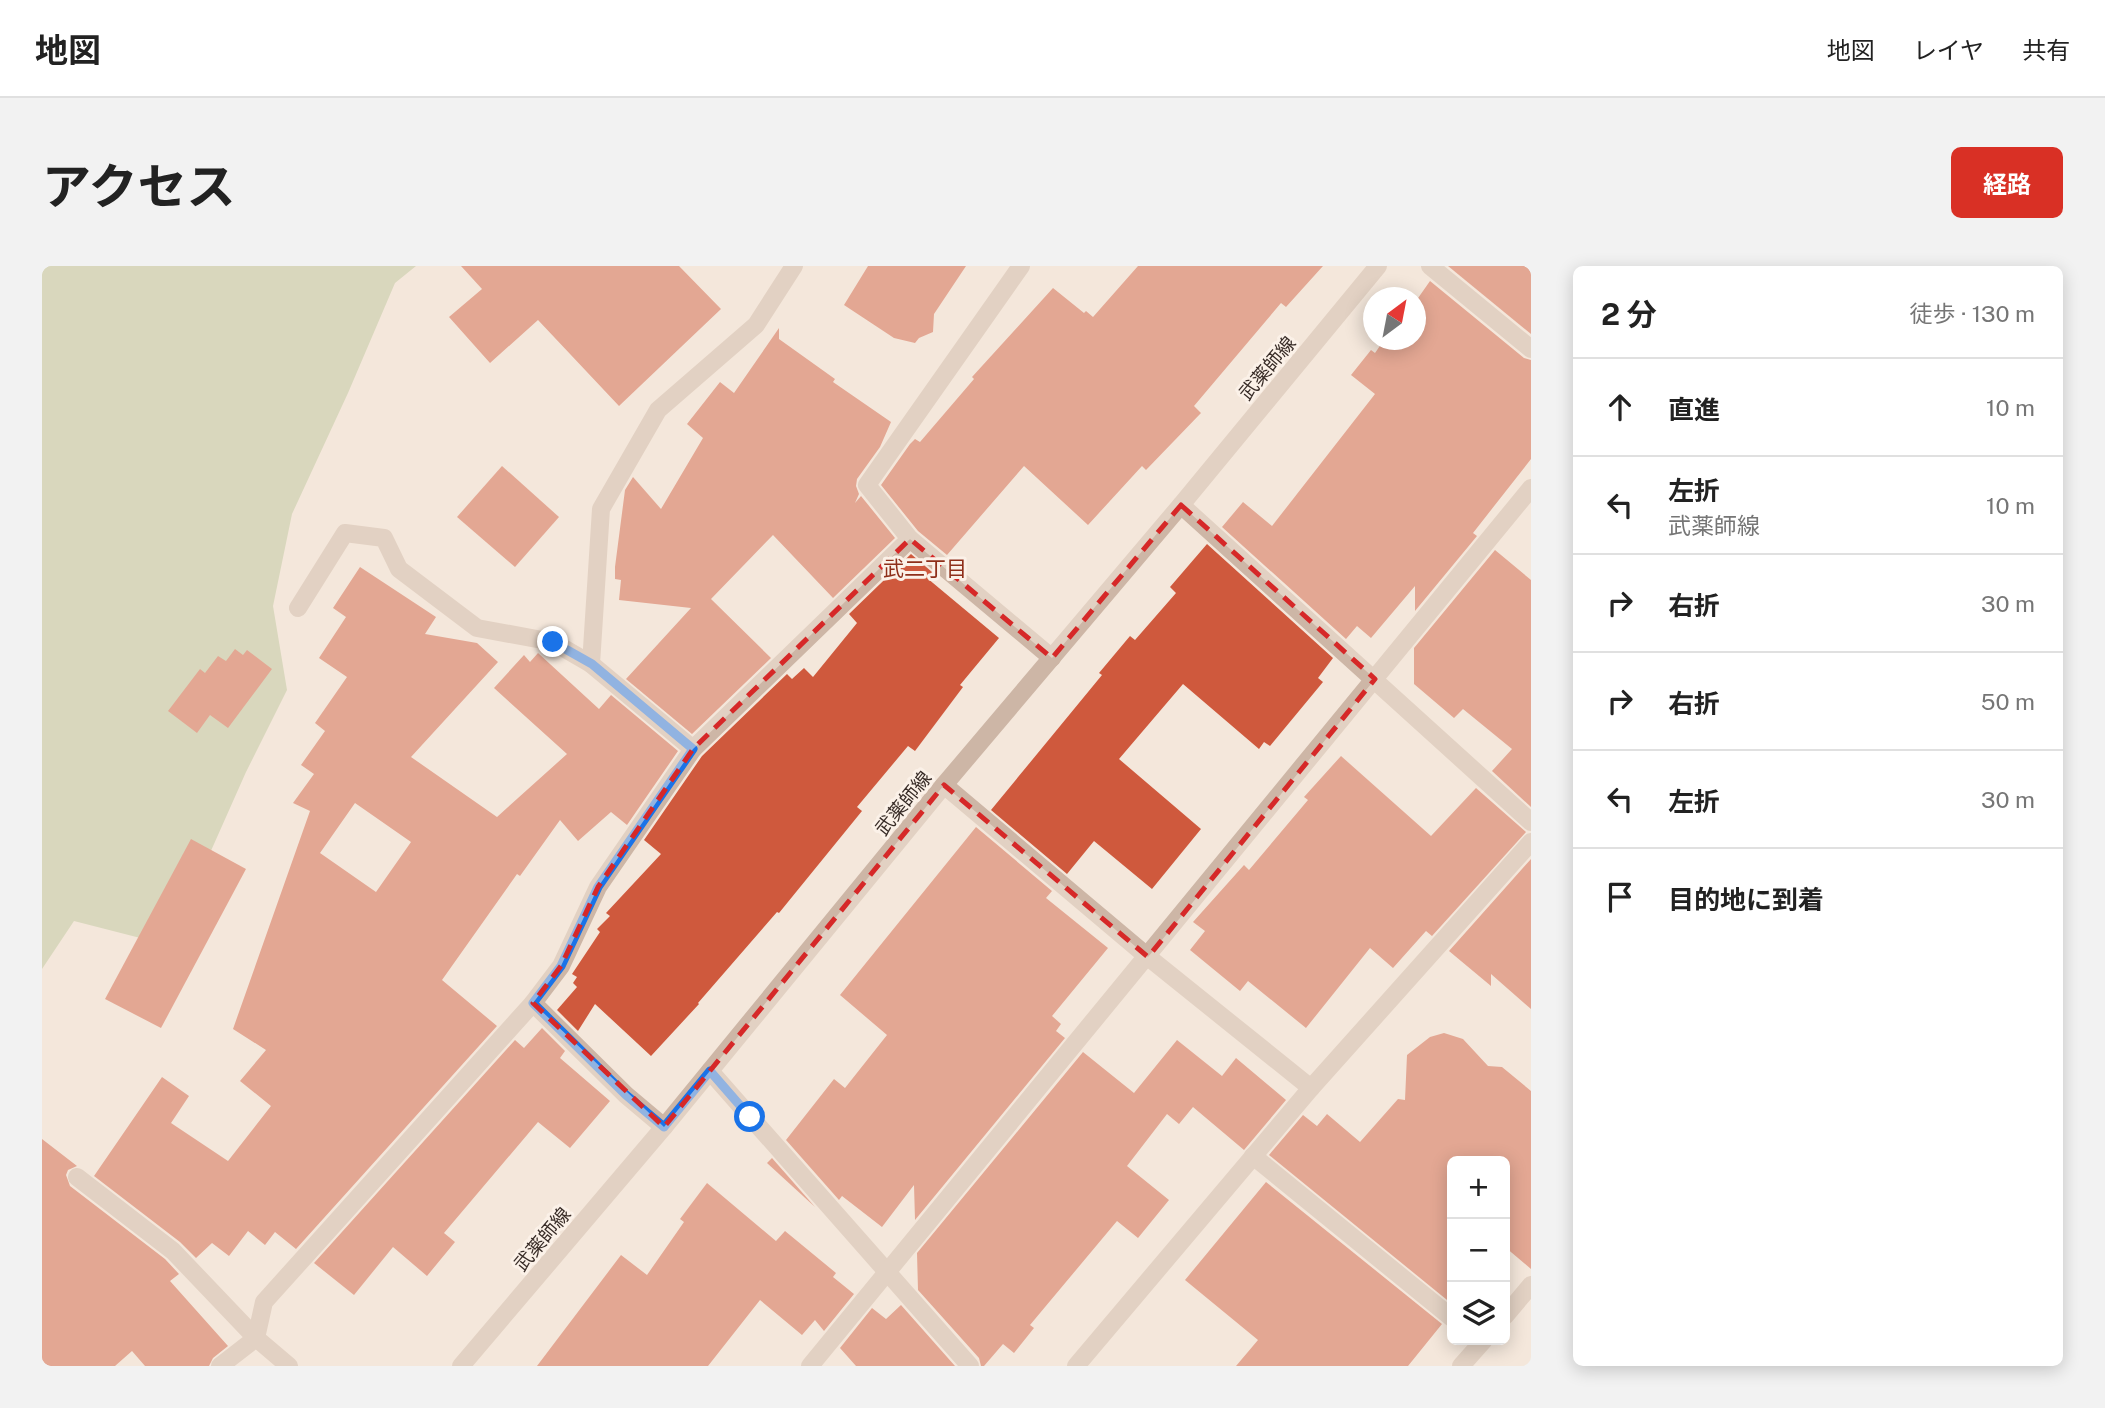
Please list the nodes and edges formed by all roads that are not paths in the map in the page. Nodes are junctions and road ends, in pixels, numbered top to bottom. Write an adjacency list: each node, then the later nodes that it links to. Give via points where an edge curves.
1 (794, 266): 11 (street, via 757,324 658,410 601,509)
2 (1021, 266): 8 (street, via 867,485)
3 (1378, 266): 7 (street, 武薬師線)
4 (1430, 266): 5 (street)
5 (1531, 349)
6 (1531, 488): 12 (street)
7 (1181, 505): 10 (street, 武薬師線); 12 (street)
8 (910, 539): 10 (street); 13 (street)
9 (299, 608): 11 (street, via 345,533 384,538 399,569 477,628 553,642)
10 (1052, 658): 14 (street, 武薬師線)
11 (592, 664): 13 (street)
12 (1375, 679): 15 (street); 17 (street)
13 (693, 749): 18 (street, via 598,887 561,966)
14 (944, 785): 17 (street); 19 (street, 武薬師線)
15 (1531, 822)
16 (1531, 842): 20 (street)
17 (1148, 957): 20 (street); 24 (street)
18 (533, 1003): 21 (street); 28 (street, via 264,1302)
19 (710, 1071): 21 (street, 武薬師線); 24 (street)
20 (1311, 1088): 22 (street)
21 (664, 1127): 32 (street, 武薬師線)
22 (1253, 1156): 27 (street); 35 (street)
23 (77, 1177): 28 (street, via 173,1251)
24 (887, 1273): 33 (street); 34 (street)
25 (1531, 1286): 26 (street)
26 (1510, 1310)
27 (1447, 1314)
28 (256, 1338): 30 (street); 31 (street)
29 (1478, 1345): 36 (street)
30 (220, 1366)
31 (289, 1366)
32 (461, 1366)
33 (810, 1366)
34 (970, 1366)
35 (1076, 1366)
36 (1461, 1366)

